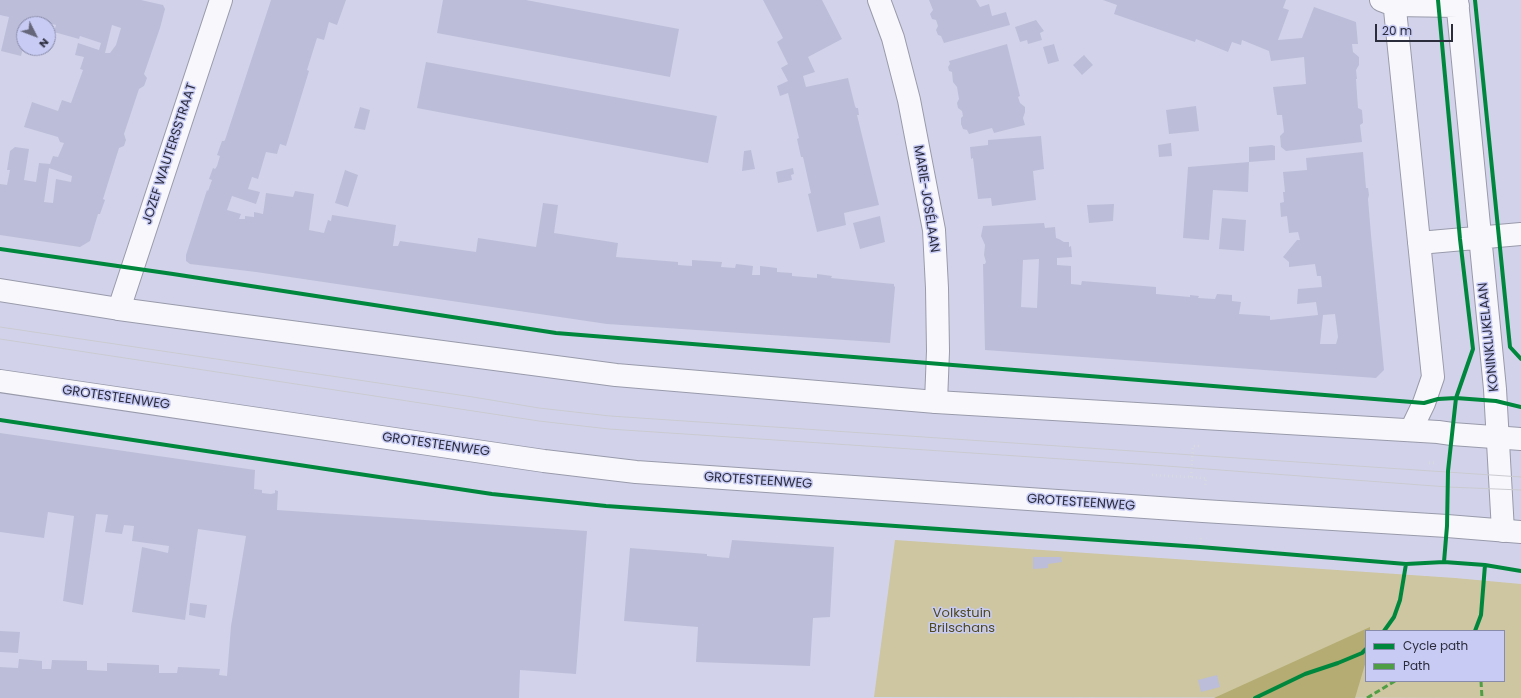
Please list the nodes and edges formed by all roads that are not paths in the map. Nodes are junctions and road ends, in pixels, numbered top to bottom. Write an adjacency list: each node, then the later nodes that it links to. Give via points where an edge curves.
1 (221, 0): 9 (main road, JOZEF WAUTERSSTRAAT)
2 (879, 0): 11 (main road, MARIE-JOSÉLAAN, via 893,38 909,100 934,230 938,343)
3 (1390, 2): 4 (main road, KONINKLIJKELAAN); 7 (main road, KONINKLIJKELAAN)
4 (1458, 3): 6 (main road, KONINKLIJKELAAN)
5 (1521, 234): 6 (main road)
6 (1480, 238): 7 (main road); 13 (main road, KONINKLIJKELAAN)
7 (1418, 243): 12 (main road, KONINKLIJKELAAN, via 1433,377)
8 (0, 290): 9 (main road)
9 (119, 309): 11 (main road, via 616,375)
10 (0, 380): 15 (main road, GROTESTEENWEG, via 544,461 636,472)
11 (936, 402): 12 (main road)
12 (1411, 430): 13 (main road)
13 (1498, 437): 14 (main road); 15 (main road, KONINKLIJKELAAN)
14 (1521, 439)
15 (1512, 532)

